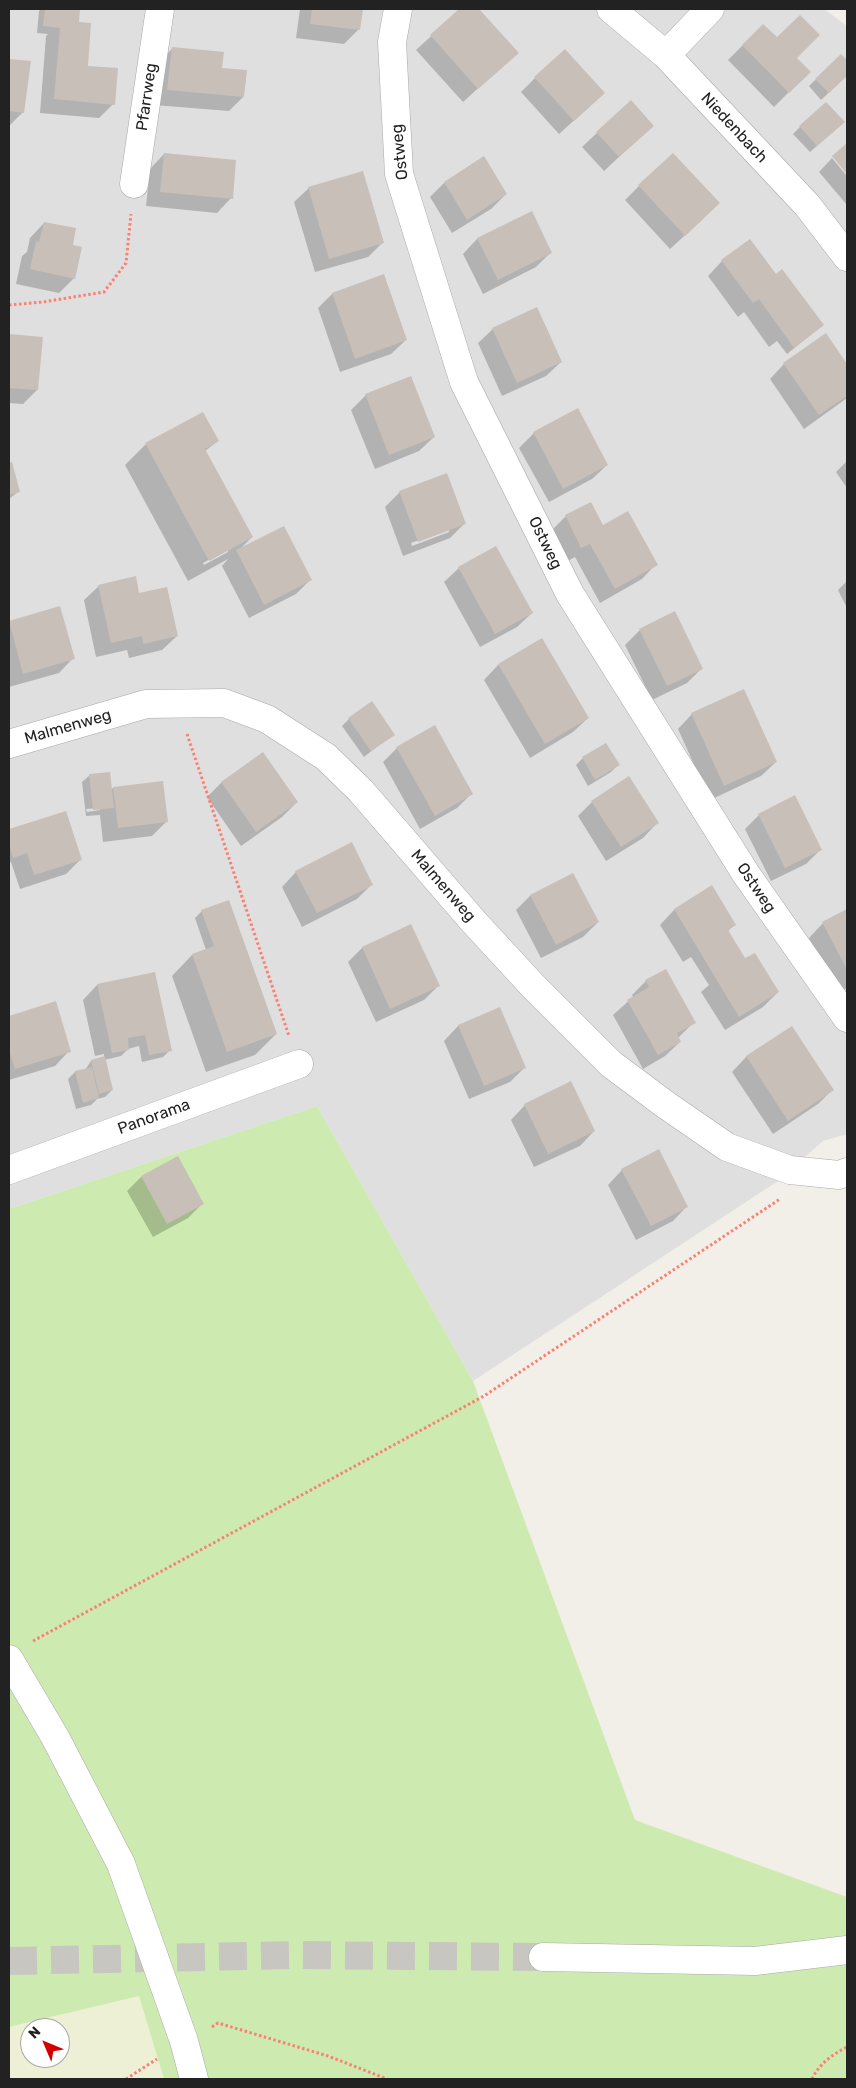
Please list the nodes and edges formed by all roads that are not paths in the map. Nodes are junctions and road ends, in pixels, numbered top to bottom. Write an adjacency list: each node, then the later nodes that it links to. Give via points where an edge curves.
1 (160, 9): 6 (street, Pfarrweg)
2 (398, 9): 9 (street, Ostweg, via 392,42 399,174 464,382 570,594 746,874)
3 (611, 9): 5 (street, Niedenbach)
4 (710, 9): 5 (street)
5 (666, 55): 7 (street, Niedenbach, via 807,205)
6 (134, 184)
7 (847, 257)
8 (9, 744): 12 (street, Malmenweg, via 146,704 224,703 267,719 326,757 361,791 473,921 611,1064 727,1147 790,1170 839,1175)
9 (847, 1018)
10 (299, 1064): 11 (street, Panorama)
11 (9, 1170)
12 (847, 1172)
13 (17, 1652): 16 (street, via 55,1737 121,1864 184,2041)
14 (847, 1950): 15 (street, via 755,1961)
15 (543, 1958)
16 (194, 2079)

